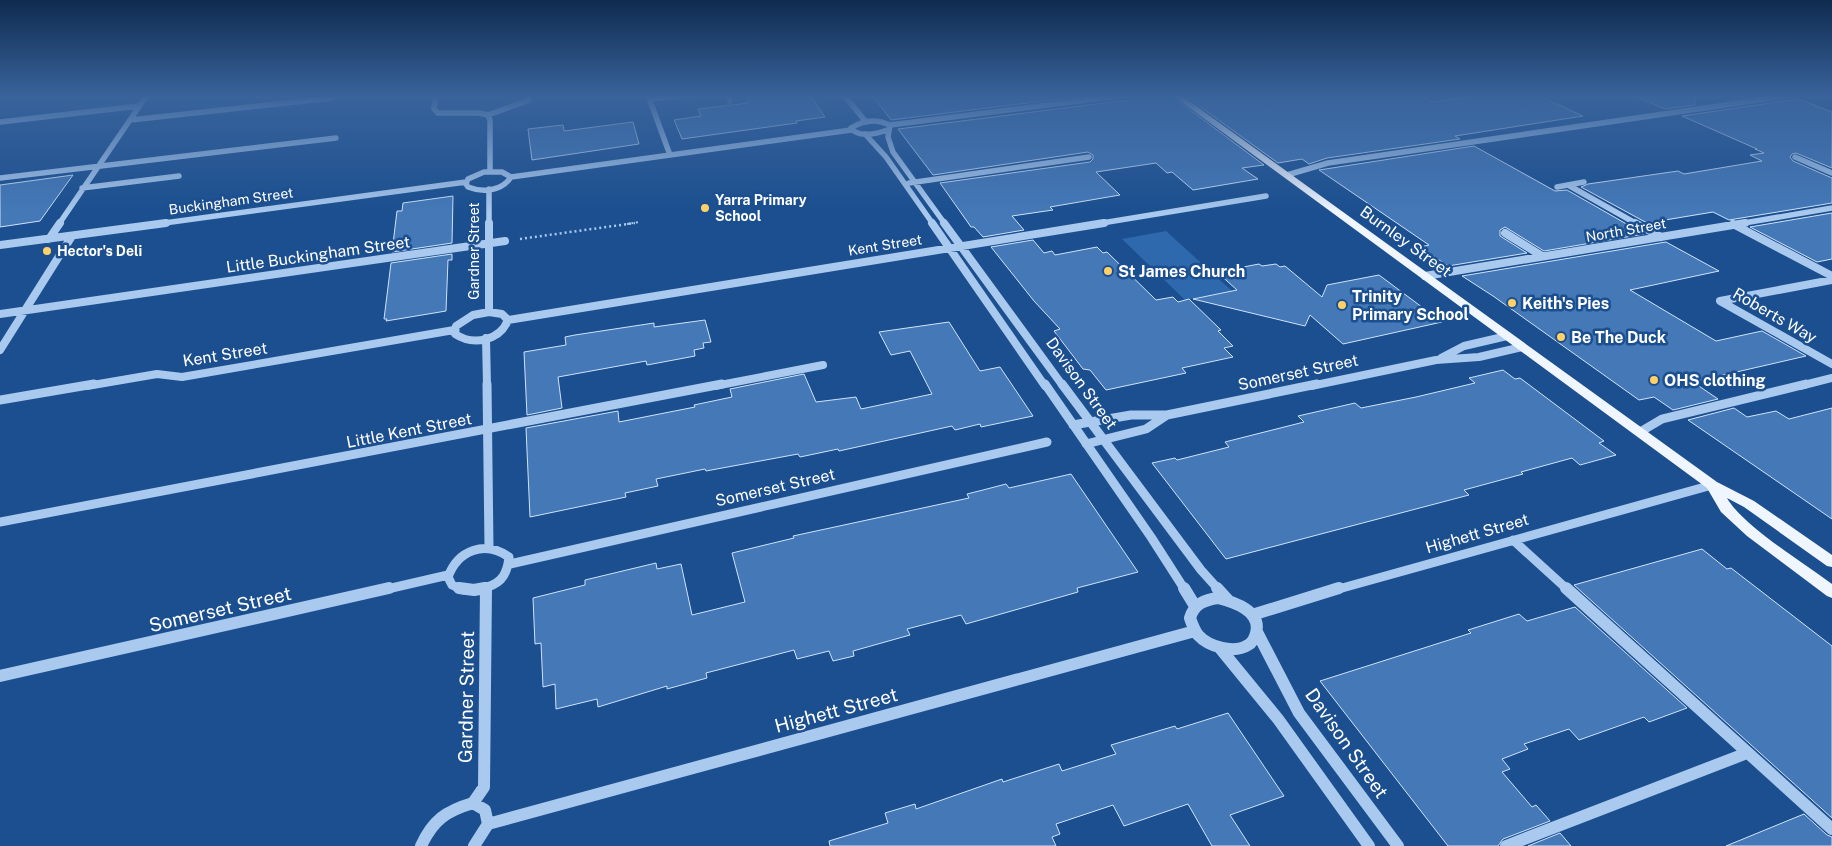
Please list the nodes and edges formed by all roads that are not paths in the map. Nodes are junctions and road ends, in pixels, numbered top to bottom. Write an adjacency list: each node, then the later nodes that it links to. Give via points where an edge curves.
1 (120, 134): 13 (street)
2 (490, 134): 14 (street)
3 (663, 134): 10 (street)
4 (819, 134): 10 (street)
5 (865, 134): 23 (street, Davison Street)
6 (889, 134): 21 (street, Davison Street, via 890,147)
7 (1231, 134): 16 (main road, Burnley Street)
8 (1523, 134): 16 (street, via 1328,163)
9 (336, 138): 13 (street)
10 (670, 155): 18 (street)
11 (1089, 157): 21 (street)
12 (1795, 157): 15 (street)
13 (97, 166): 19 (street); 26 (street)
14 (490, 171): 18 (street, via 507,173); 20 (street, via 472,176)
15 (1832, 173)
16 (1288, 175): 41 (main road, Burnley Street)
17 (180, 176): 26 (street)
18 (511, 177): 27 (street, via 502,186)
19 (0, 178)
20 (466, 182): 27 (street, via 471,189); 32 (street, Buckingham Street)
21 (914, 182): 23 (street); 38 (street, Davison Street)
22 (1584, 182): 24 (street)
23 (904, 184): 39 (street, Davison Street)
24 (1568, 185): 25 (street); 33 (street)
25 (1557, 187)
26 (82, 188): 34 (street)
27 (489, 190): 36 (street, Gardner Street)
28 (1266, 196): 38 (street, Kent Street)
29 (1832, 208): 30 (street, North Street)
30 (1733, 224): 33 (street, North Street); 42 (street)
31 (1505, 233): 40 (street)
32 (72, 236): 34 (street, Buckingham Street); 44 (street)
33 (1662, 237): 40 (street, North Street)
34 (49, 238): 37 (street, Buckingham Street)
35 (505, 241): 36 (street, Little Buckingham Street)
36 (489, 244): 44 (street, Little Buckingham Street); 45 (street, Gardner Street)
37 (0, 245)
38 (961, 247): 39 (street, Kent Street); 59 (street, Davison Street)
39 (950, 249): 47 (street, Kent Street); 60 (street, Davison Street)
40 (1542, 256): 41 (street, North Street)
41 (1425, 276): 49 (main road, Burnley Street)
42 (1832, 276)
43 (1832, 280): 54 (street, Roberts Way, via 1720,301)
44 (25, 310): 46 (street, Little Buckingham Street); 52 (street)
45 (489, 312): 47 (street, via 502,314); 48 (street, via 466,318)
46 (0, 314)
47 (508, 320): 50 (street, via 505,328)
48 (454, 330): 50 (street, via 464,339); 57 (street, Kent Street, via 182,376 157,374)
49 (1507, 336): 51 (main road, Burnley Street); 53 (street, Somerset Street, via 1464,346)
50 (486, 338): 61 (street)
51 (1522, 347): 53 (street, Somerset Street, via 1479,357); 62 (main road, Burnley Street)
52 (0, 350)
53 (1436, 360): 58 (street, Somerset Street)
54 (1832, 364)
55 (823, 365): 61 (street, Little Kent Street)
56 (1832, 378): 62 (street, via 1662,419)
57 (0, 400)
58 (1167, 415): 59 (street, Somerset Street, via 1131,415); 63 (street, Somerset Street, via 1146,429)
59 (1090, 421): 60 (street, Somerset Street); 63 (street, Davison Street)
60 (1073, 425): 65 (street, Davison Street)
61 (488, 430): 67 (street, Little Kent Street); 69 (street)
62 (1640, 432): 66 (main road, Burnley Street)
63 (1103, 440): 65 (street, Somerset Street); 75 (street, Davison Street, via 1201,570)
64 (1048, 442): 71 (street, Somerset Street)
65 (1086, 444): 76 (street, Davison Street)
66 (1712, 485): 68 (street, Highett Street); 70 (main road, Burnley Street, via 1749,504); 74 (main road, Burnley Street, via 1726,509)
67 (0, 522)
68 (1513, 540): 77 (street, Highett Street); 82 (street)
69 (489, 548): 71 (street, via 505,552); 72 (street, via 462,556)
70 (1832, 562)
71 (510, 564): 73 (street, via 503,578)
72 (448, 575): 73 (street, via 449,581 459,590); 81 (street, Somerset Street)
73 (486, 588): 83 (street, Gardner Street, via 484,786)
74 (1832, 592)
75 (1228, 600): 76 (street, via 1209,599); 77 (street)
76 (1195, 606): 78 (street, via 1190,618)
77 (1252, 614): 79 (street)
78 (1195, 631): 80 (street); 84 (street, Highett Street)
79 (1257, 632): 80 (street, via 1248,645 1230,649); 89 (street, Davison Street, via 1299,713)
80 (1219, 647): 88 (street, via 1278,719)
81 (0, 676)
82 (1747, 753): 85 (street); 90 (street)
83 (473, 804): 84 (street, via 485,810); 86 (street, via 453,809 429,829)
84 (488, 824): 87 (street)
85 (1832, 829)
86 (421, 846)
87 (474, 846)
88 (1369, 846)
89 (1398, 846)
90 (1506, 846)

